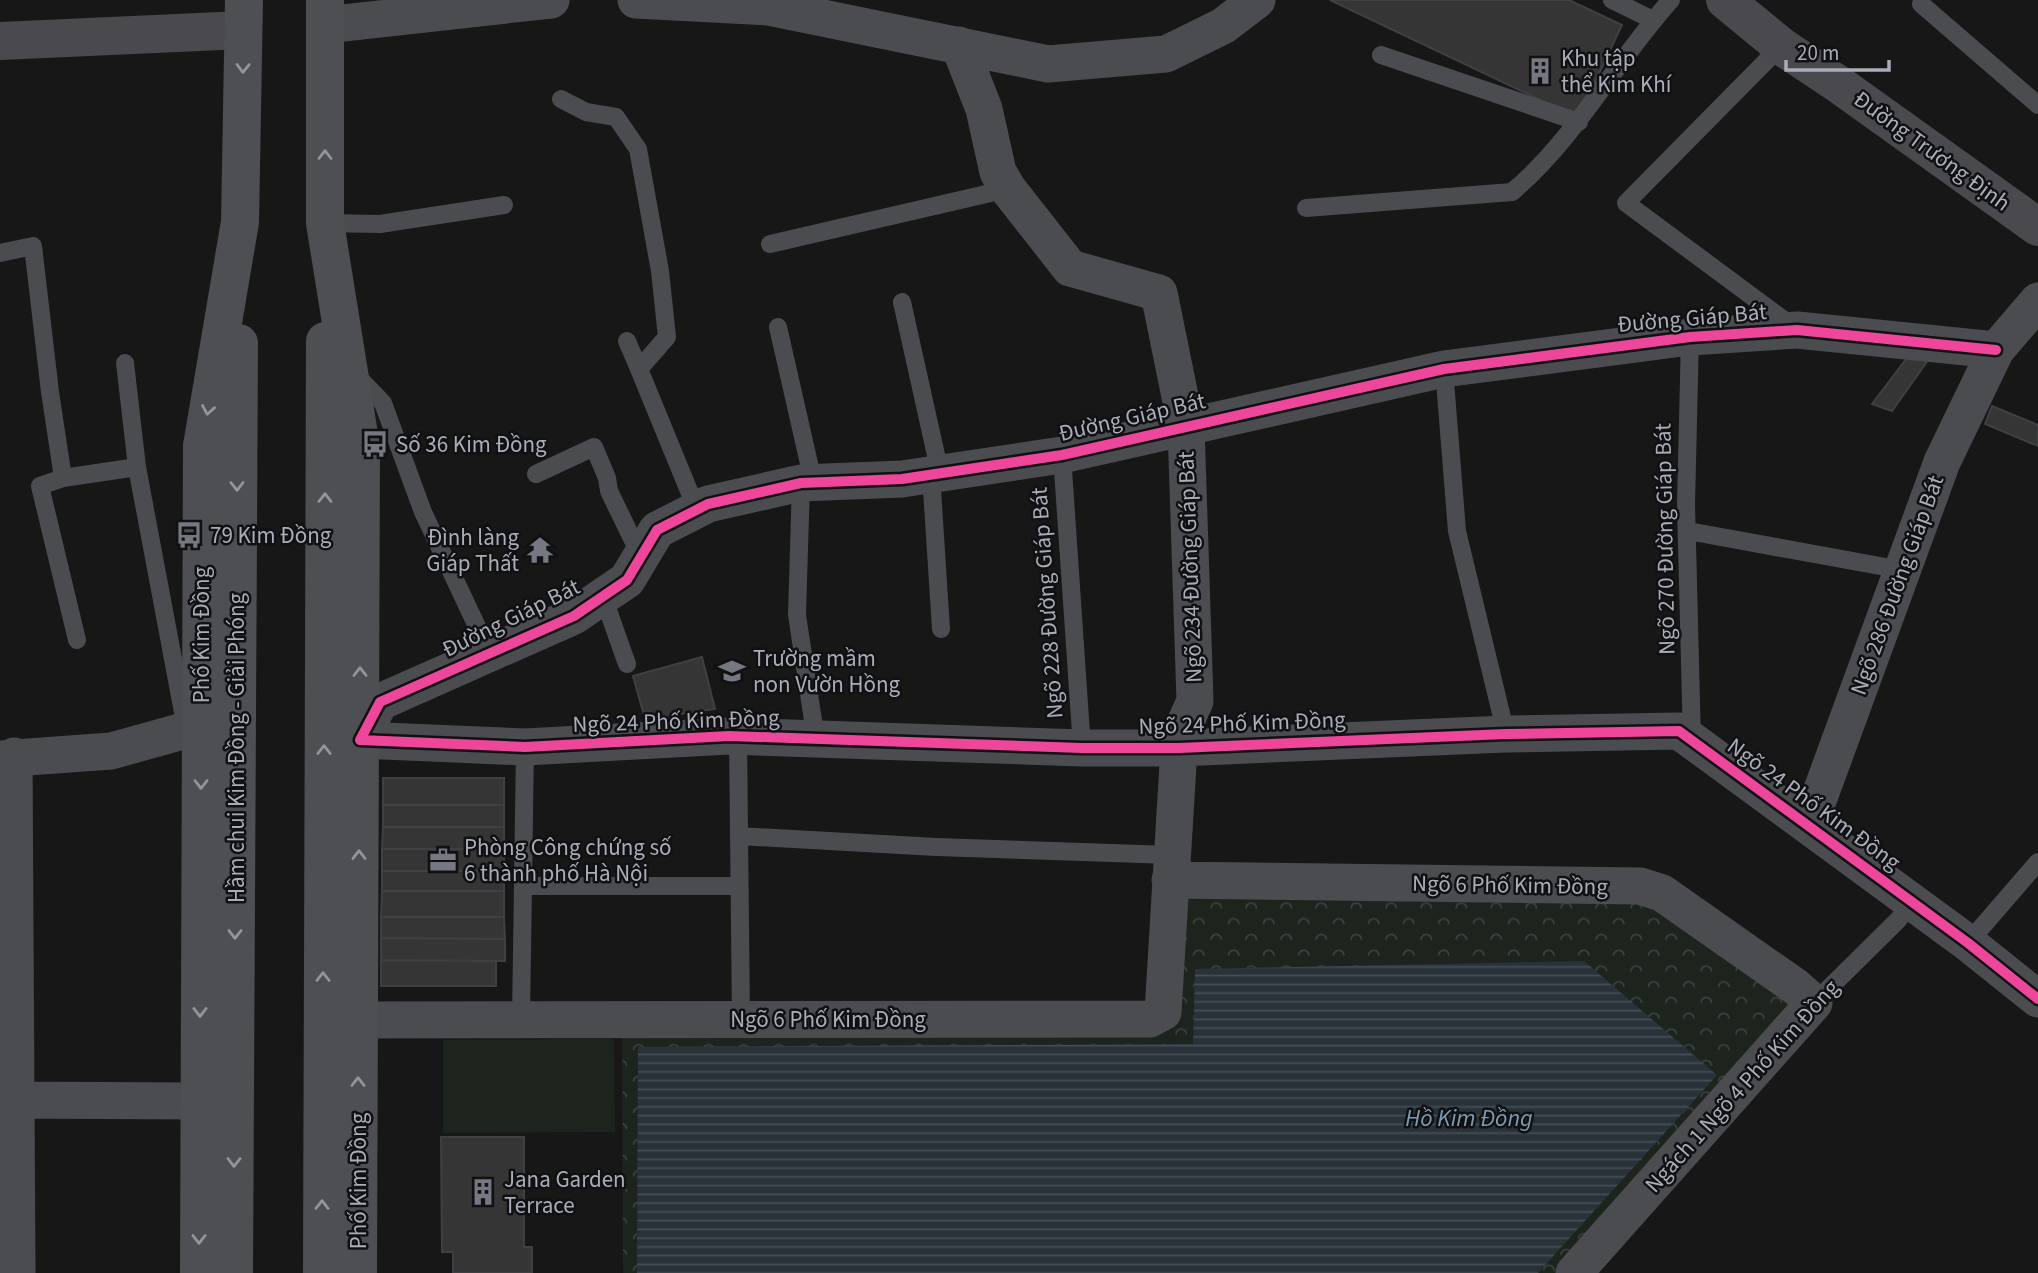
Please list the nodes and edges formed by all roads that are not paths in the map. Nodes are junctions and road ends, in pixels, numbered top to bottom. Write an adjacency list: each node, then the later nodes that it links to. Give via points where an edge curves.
1 (551, 0): 8 (street)
2 (636, 0): 12 (street, via 769,7)
3 (1257, 0): 12 (street, via 1223,26 1166,54 1048,64)
4 (1612, 0): 10 (lane)
5 (1671, 0): 10 (lane)
6 (1725, 0): 13 (main road, Đường Trương Định)
7 (1921, 4): 16 (lane)
8 (325, 13): 22 (main road, Phố Kim Đồng, one-way to 8)
9 (243, 15): 11 (main road); 21 (main road, Phố Kim Đồng, one-way to 21)
10 (1653, 20): 17 (lane)
11 (0, 41)
12 (958, 46): 18 (street, via 984,109 998,172)
13 (1781, 46): 23 (main road, Đường Trương Định); 29 (lane, via 1626,203)
14 (1381, 55): 17 (lane)
15 (561, 99): 35 (lane, via 586,112 616,117 638,149 667,337)
16 (2038, 105)
17 (1579, 122): 20 (lane, via 1511,192)
18 (1008, 189): 24 (lane); 37 (street, Ngõ 234 Đường Giáp Bát, via 1070,268 1159,293)
19 (504, 205): 22 (lane, via 380,224)
20 (1306, 208)
21 (240, 222): 53 (main road, Phố Kim Đồng, one-way to 53, via 202,446); 80 (main road, Hầm chui Kim Đồng - Giải Phóng, one-way to 80)
22 (325, 223): 34 (main road, Phố Kim Đồng); 81 (main road, one-way to 22)
23 (2038, 227)
24 (770, 244)
25 (0, 253): 42 (lane, via 33,246)
26 (2038, 301): 32 (street)
27 (902, 302): 41 (lane)
28 (778, 327): 43 (lane)
29 (1797, 330): 30 (street, Đường Giáp Bát); 32 (street, Đường Giáp Bát)
30 (1690, 337): 36 (street, Đường Giáp Bát); 45 (lane, Ngõ 270 Đường Giáp Bát)
31 (627, 341): 35 (lane)
32 (1996, 350): 47 (street, Ngõ 286 Đường Giáp Bát, via 1942,462)
33 (125, 363): 39 (lane)
34 (348, 367): 51 (lane, via 383,403 423,512); 56 (main road, Phố Kim Đồng, one-way to 34, via 361,447)
35 (639, 369): 44 (lane)
36 (1444, 369): 37 (street, Đường Giáp Bát); 54 (lane, via 1457,531)
37 (1186, 426): 38 (street, Đường Giáp Bát); 61 (street, Ngõ 234 Đường Giáp Bát, via 1195,701)
38 (1062, 455): 41 (street, Đường Giáp Bát); 60 (lane, Ngõ 228 Đường Giáp Bát)
39 (137, 467): 42 (lane); 53 (lane)
40 (536, 474): 46 (lane, via 594,447)
41 (936, 474): 43 (street, Đường Giáp Bát); 49 (lane)
42 (63, 478): 50 (lane, via 40,486)
43 (807, 482): 44 (street, Đường Giáp Bát); 57 (lane, via 797,615)
44 (696, 508): 46 (street, Đường Giáp Bát, via 657,530)
45 (1688, 531): 47 (lane); 58 (lane, Ngõ 270 Đường Giáp Bát)
46 (641, 557): 48 (street, Đường Giáp Bát, via 627,580)
47 (1902, 570): 63 (street, Ngõ 286 Đường Giáp Bát)
48 (603, 596): 51 (street, Đường Giáp Bát, via 574,616); 52 (lane)
49 (941, 629)
50 (77, 640)
51 (490, 654): 56 (street, Đường Giáp Bát, via 380,702)
52 (627, 664)
53 (194, 729): 62 (street, via 111,751); 77 (main road, Phố Kim Đồng, one-way to 77)
54 (1506, 734): 58 (street, Ngõ 24 Phố Kim Đồng, via 1679,731); 61 (street, Ngõ 24 Phố Kim Đồng)
55 (738, 737): 57 (street, Ngõ 24 Phố Kim Đồng); 59 (street, Ngõ 24 Phố Kim Đồng); 64 (lane)
56 (360, 740): 59 (street, Ngõ 24 Phố Kim Đồng); 75 (main road, Phố Kim Đồng, one-way to 56)
57 (816, 740): 60 (street, Ngõ 24 Phố Kim Đồng)
58 (1692, 741): 63 (street, Ngõ 24 Phố Kim Đồng)
59 (525, 747): 67 (lane)
60 (1082, 748): 61 (street, Ngõ 24 Phố Kim Đồng)
61 (1179, 748): 66 (street, Ngõ 6 Phố Kim Đồng)
62 (7, 757): 76 (street)
63 (1809, 825): 69 (street, Ngõ 24 Phố Kim Đồng)
64 (739, 836): 66 (lane); 68 (lane)
65 (2038, 862): 70 (lane)
66 (1170, 867): 72 (street, Ngõ 6 Phố Kim Đồng, via 1640,886 1662,893); 74 (street, Ngõ 6 Phố Kim Đồng, via 1163,1013 1150,1019)
67 (523, 886): 68 (lane); 73 (lane)
68 (739, 886): 74 (lane)
69 (1912, 902): 70 (street, Ngõ 24 Phố Kim Đồng); 72 (lane, Ngách 1 Ngõ 4 Phố Kim Đồng)
70 (1968, 943): 71 (street, Ngõ 24 Phố Kim Đồng)
71 (2038, 999)
72 (1814, 1003): 83 (street, Ngách 1 Ngõ 4 Phố Kim Đồng)
73 (521, 1019): 74 (street, Ngõ 6 Phố Kim Đồng); 75 (street, Ngõ 6 Phố Kim Đồng)
74 (741, 1019)
75 (358, 1020): 82 (main road, Phố Kim Đồng, one-way to 75)
76 (9, 1099): 77 (street); 78 (street)
77 (200, 1101): 79 (main road, Phố Kim Đồng, one-way to 79)
78 (17, 1273)
79 (199, 1273)
80 (234, 1273)
81 (322, 1273)
82 (358, 1273)
83 (1574, 1273)

